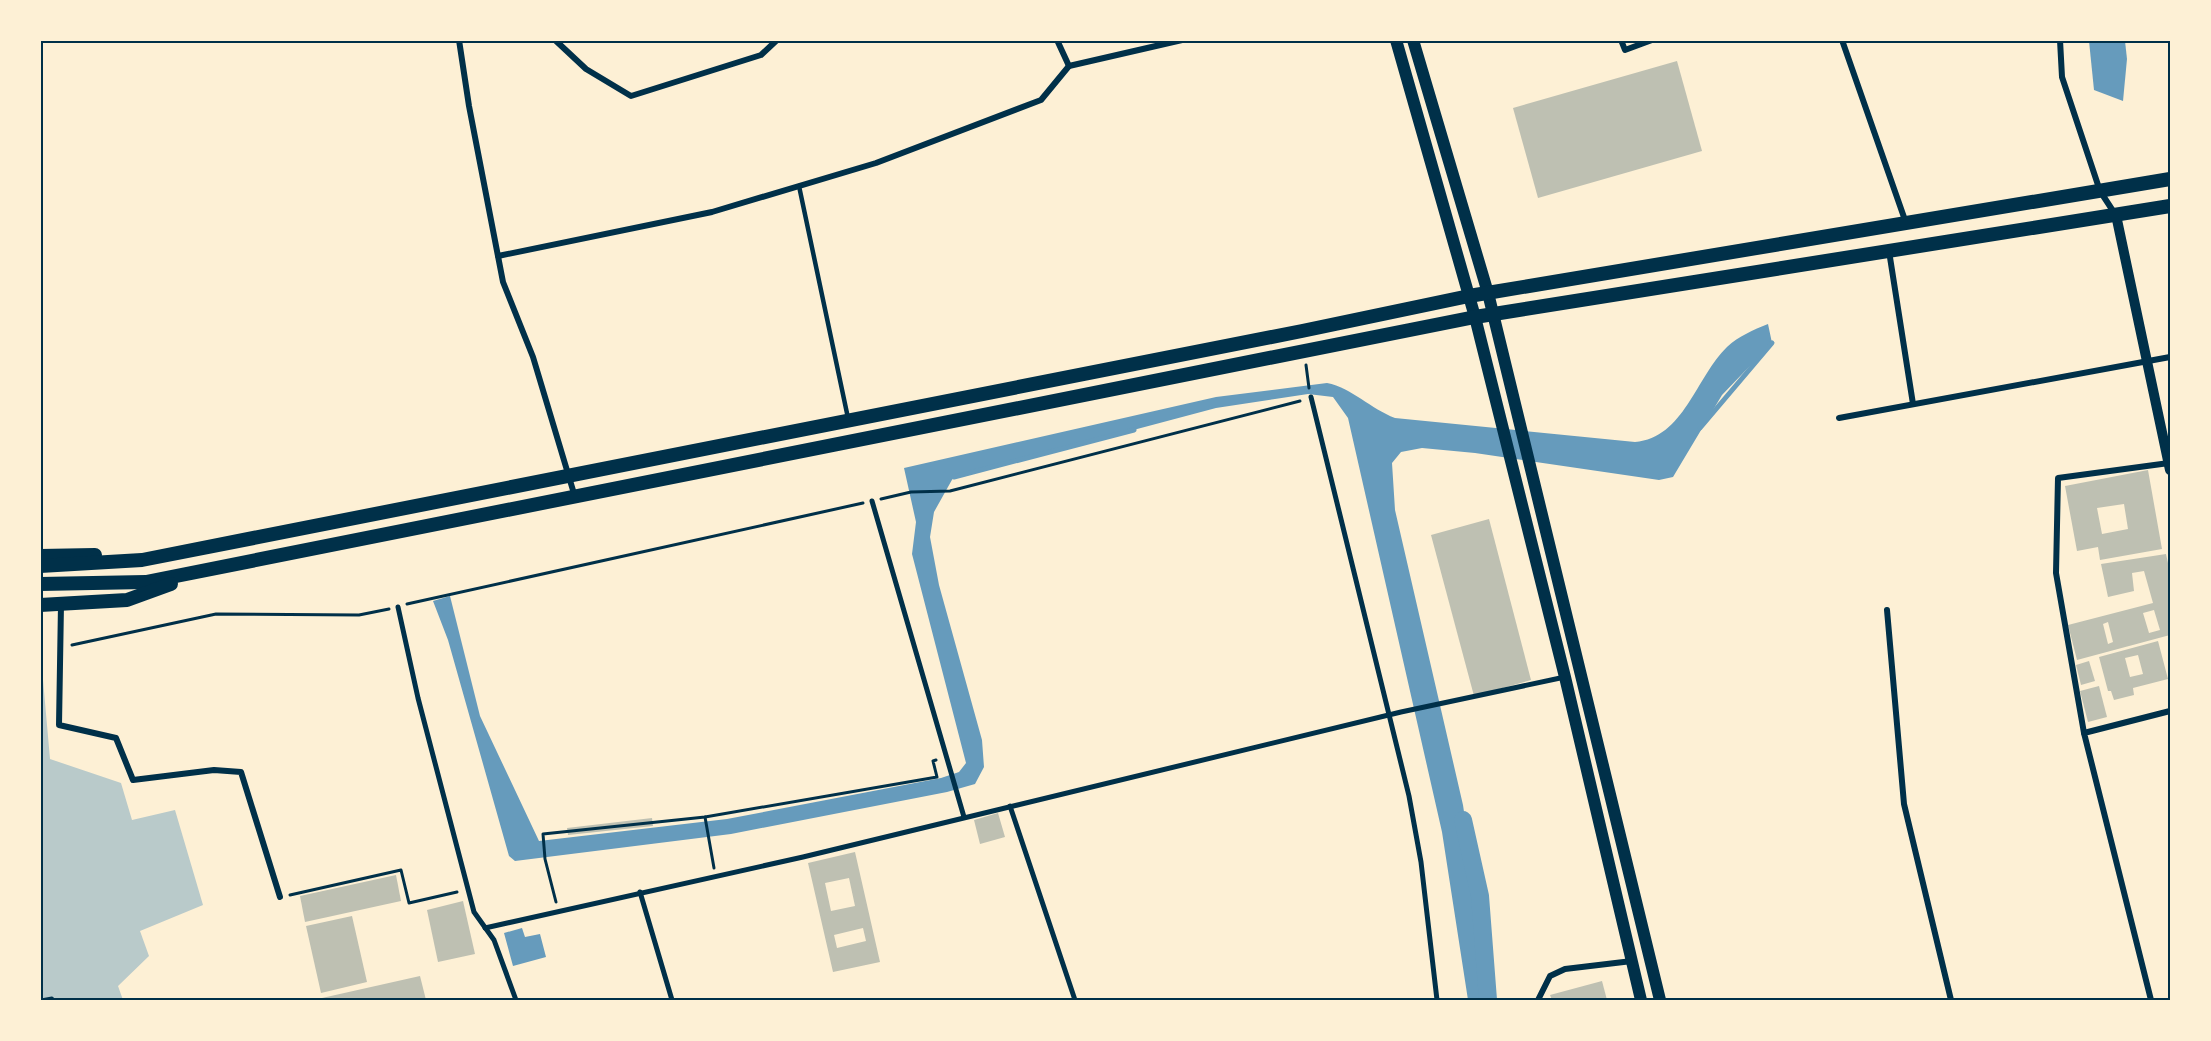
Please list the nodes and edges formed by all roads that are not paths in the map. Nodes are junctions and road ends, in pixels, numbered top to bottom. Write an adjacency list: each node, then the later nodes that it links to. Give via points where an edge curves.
1 (459, 40): 20 (street)
2 (555, 40): 3 (street, via 586,69 631,96 761,55)
3 (777, 40)
4 (1057, 40): 12 (street)
5 (1182, 40): 12 (street)
6 (1396, 40): 22 (main road)
7 (1413, 40): 21 (main road)
8 (1621, 40): 9 (street, via 1625,50)
9 (1652, 40)
10 (1842, 40): 18 (street)
11 (2061, 40): 15 (street, via 2062,77)
12 (1069, 66): 14 (street, via 1041,100 876,164)
13 (2170, 179): 15 (main road)
14 (799, 186): 20 (street, via 712,212); 30 (lane)
15 (2100, 191): 17 (street); 18 (main road)
16 (2170, 206): 17 (main road)
17 (2116, 215): 19 (main road); 26 (street)
18 (1906, 223): 21 (main road)
19 (1889, 251): 23 (main road); 28 (street)
20 (498, 256): 32 (street, via 503,282 533,357)
21 (1488, 293): 22 (main road); 23 (main road)
22 (1469, 296): 24 (main road); 30 (main road)
23 (1493, 314): 24 (main road); 60 (main road)
24 (1475, 317): 33 (main road); 44 (main road)
25 (2170, 357): 26 (street)
26 (2147, 361): 28 (street); 31 (street)
27 (1311, 398): 46 (street)
28 (1913, 404): 29 (street)
29 (1839, 417)
30 (849, 421): 32 (main road)
31 (2170, 466): 47 (street, via 2058,478 2056,573)
32 (569, 477): 33 (street); 35 (main road)
33 (575, 498): 38 (main road)
34 (872, 501): 49 (street)
35 (175, 554): 36 (main road); 37 (main road, via 142,560)
36 (40, 556)
37 (40, 566)
38 (215, 569): 39 (main road, via 146,582); 40 (main road, via 128,600)
39 (40, 584)
40 (61, 604): 41 (main road); 51 (street, via 59,725 116,738 133,780 214,770 241,772)
41 (40, 605)
42 (398, 607): 52 (street, via 468,890 474,912)
43 (1887, 610): 61 (street, via 1904,804)
44 (1565, 677): 46 (street); 53 (main road)
45 (2170, 711): 47 (street)
46 (1390, 715): 48 (street); 57 (street, via 1421,862)
47 (2084, 733): 62 (street)
48 (1010, 806): 49 (street); 56 (street)
49 (964, 817): 50 (street)
50 (640, 892): 52 (street); 55 (street)
51 (280, 897)
52 (485, 928): 54 (street, via 494,940)
53 (1632, 962): 58 (street, via 1565,969 1550,976); 59 (main road)
54 (516, 1000)
55 (672, 1000)
56 (1075, 1000)
57 (1437, 1000)
58 (1538, 1000)
59 (1641, 1000)
60 (1660, 1000)
61 (1951, 1000)
62 (2151, 1000)

